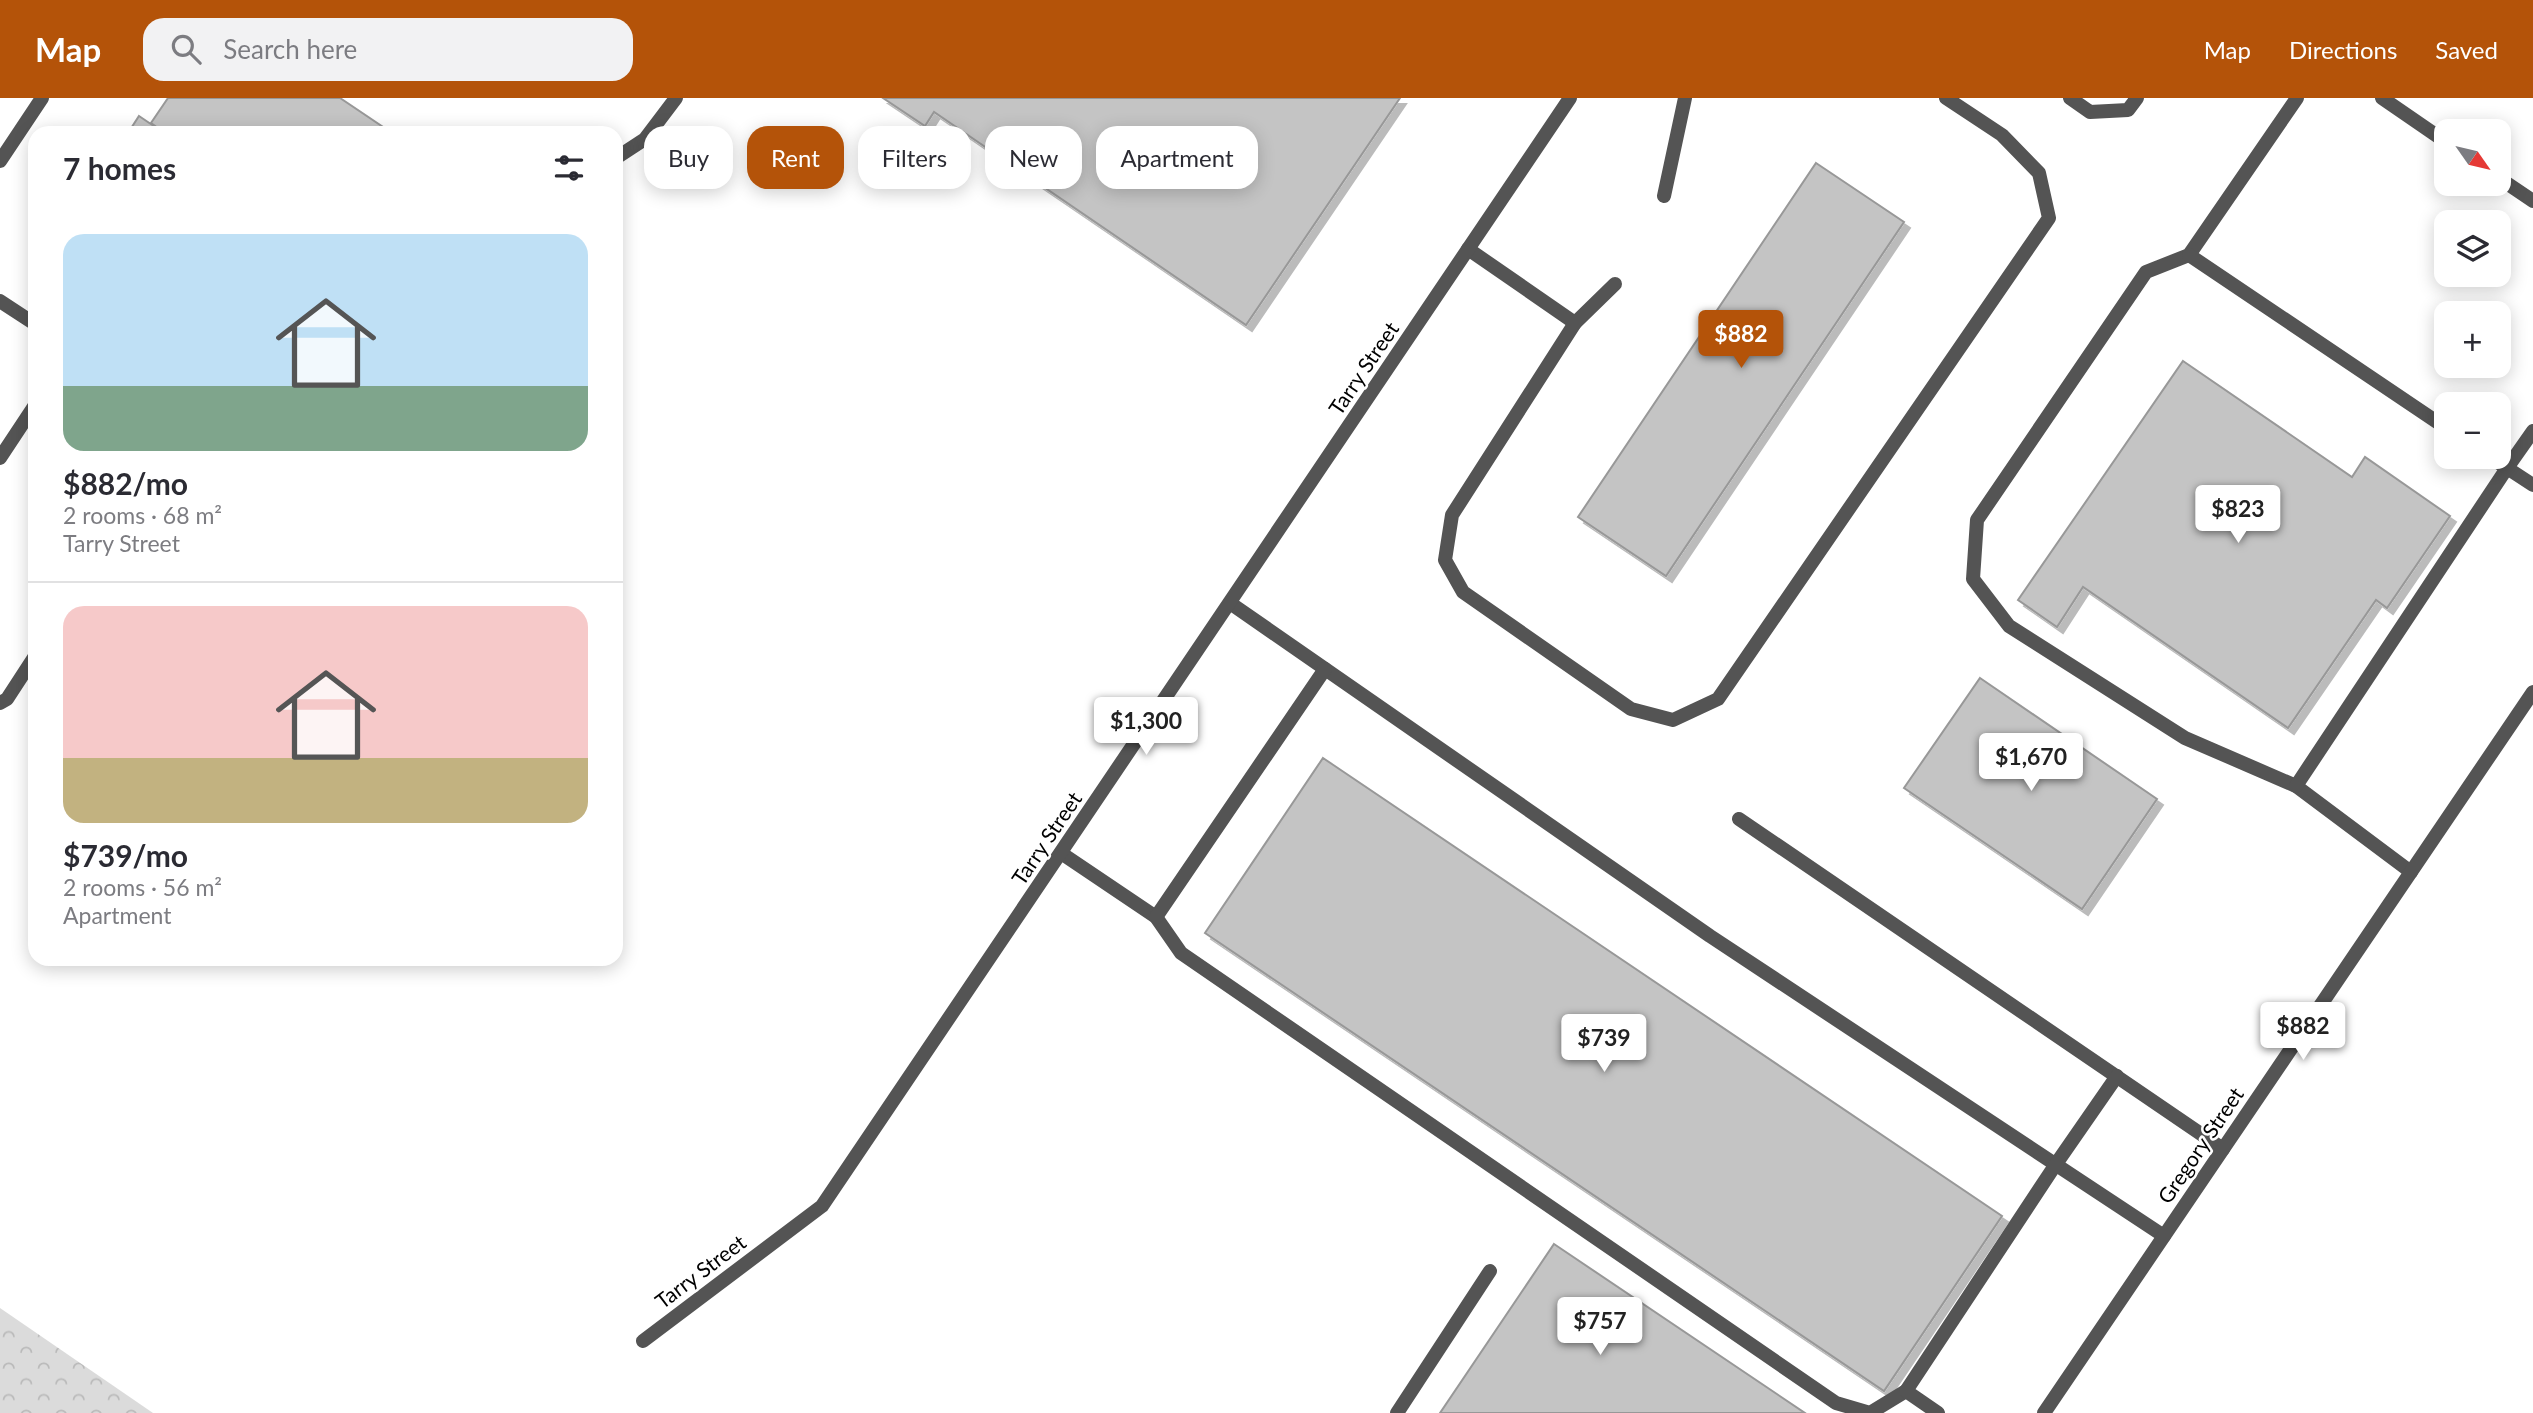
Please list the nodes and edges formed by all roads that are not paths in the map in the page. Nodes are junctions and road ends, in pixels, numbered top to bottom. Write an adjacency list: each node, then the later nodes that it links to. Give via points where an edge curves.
1 (42, 98): 12 (street)
2 (676, 98): 11 (street, via 645,139)
3 (1570, 98): 16 (street, Tarry Street)
4 (1685, 98): 14 (street)
5 (1947, 98): 21 (street, via 2002,135 2039,173 2049,218 1718,699 1674,720 1631,709 1463,592 1445,560 1452,515)
6 (2070, 98): 7 (street, via 2090,112 2128,110)
7 (2137, 98)
8 (2297, 98): 17 (street)
9 (2382, 98): 10 (street)
10 (2434, 134)
11 (623, 153)
12 (0, 161)
13 (2511, 186): 15 (street)
14 (1664, 196)
15 (2533, 201)
16 (1468, 249): 21 (street); 30 (street, Tarry Street)
17 (2189, 255): 23 (street); 35 (street, via 2146,272 1977,520 1973,579 2009,626 2185,738)
18 (1615, 284): 21 (street)
19 (0, 301): 20 (street)
20 (28, 319)
21 (1575, 323)
22 (28, 416): 25 (street)
23 (2434, 420)
24 (2533, 431): 26 (street)
25 (0, 458)
26 (2511, 462)
27 (2506, 469): 35 (street)
28 (2509, 469): 29 (street)
29 (2533, 485)
30 (1230, 603): 32 (street); 37 (street, Tarry Street)
31 (28, 667): 34 (street)
32 (1325, 669): 39 (street); 42 (street, via 1710,936)
33 (2533, 692): 38 (street, Gregory Street)
34 (0, 703)
35 (2296, 786): 38 (street)
36 (1739, 819): 40 (street)
37 (1061, 853): 39 (street); 45 (street, Tarry Street, via 822,1206)
38 (2411, 872): 41 (street, Gregory Street)
39 (1156, 917): 46 (street, via 1181,953 1836,1402 1870,1413)
40 (2117, 1076): 41 (street); 42 (street)
41 (2223, 1149): 43 (street, Gregory Street)
42 (2056, 1164): 43 (street); 46 (street)
43 (2164, 1236): 49 (street, Gregory Street)
44 (1490, 1271): 47 (street)
45 (643, 1341)
46 (1906, 1391): 48 (street)
47 (1397, 1413)
48 (1938, 1413)
49 (2044, 1413)

